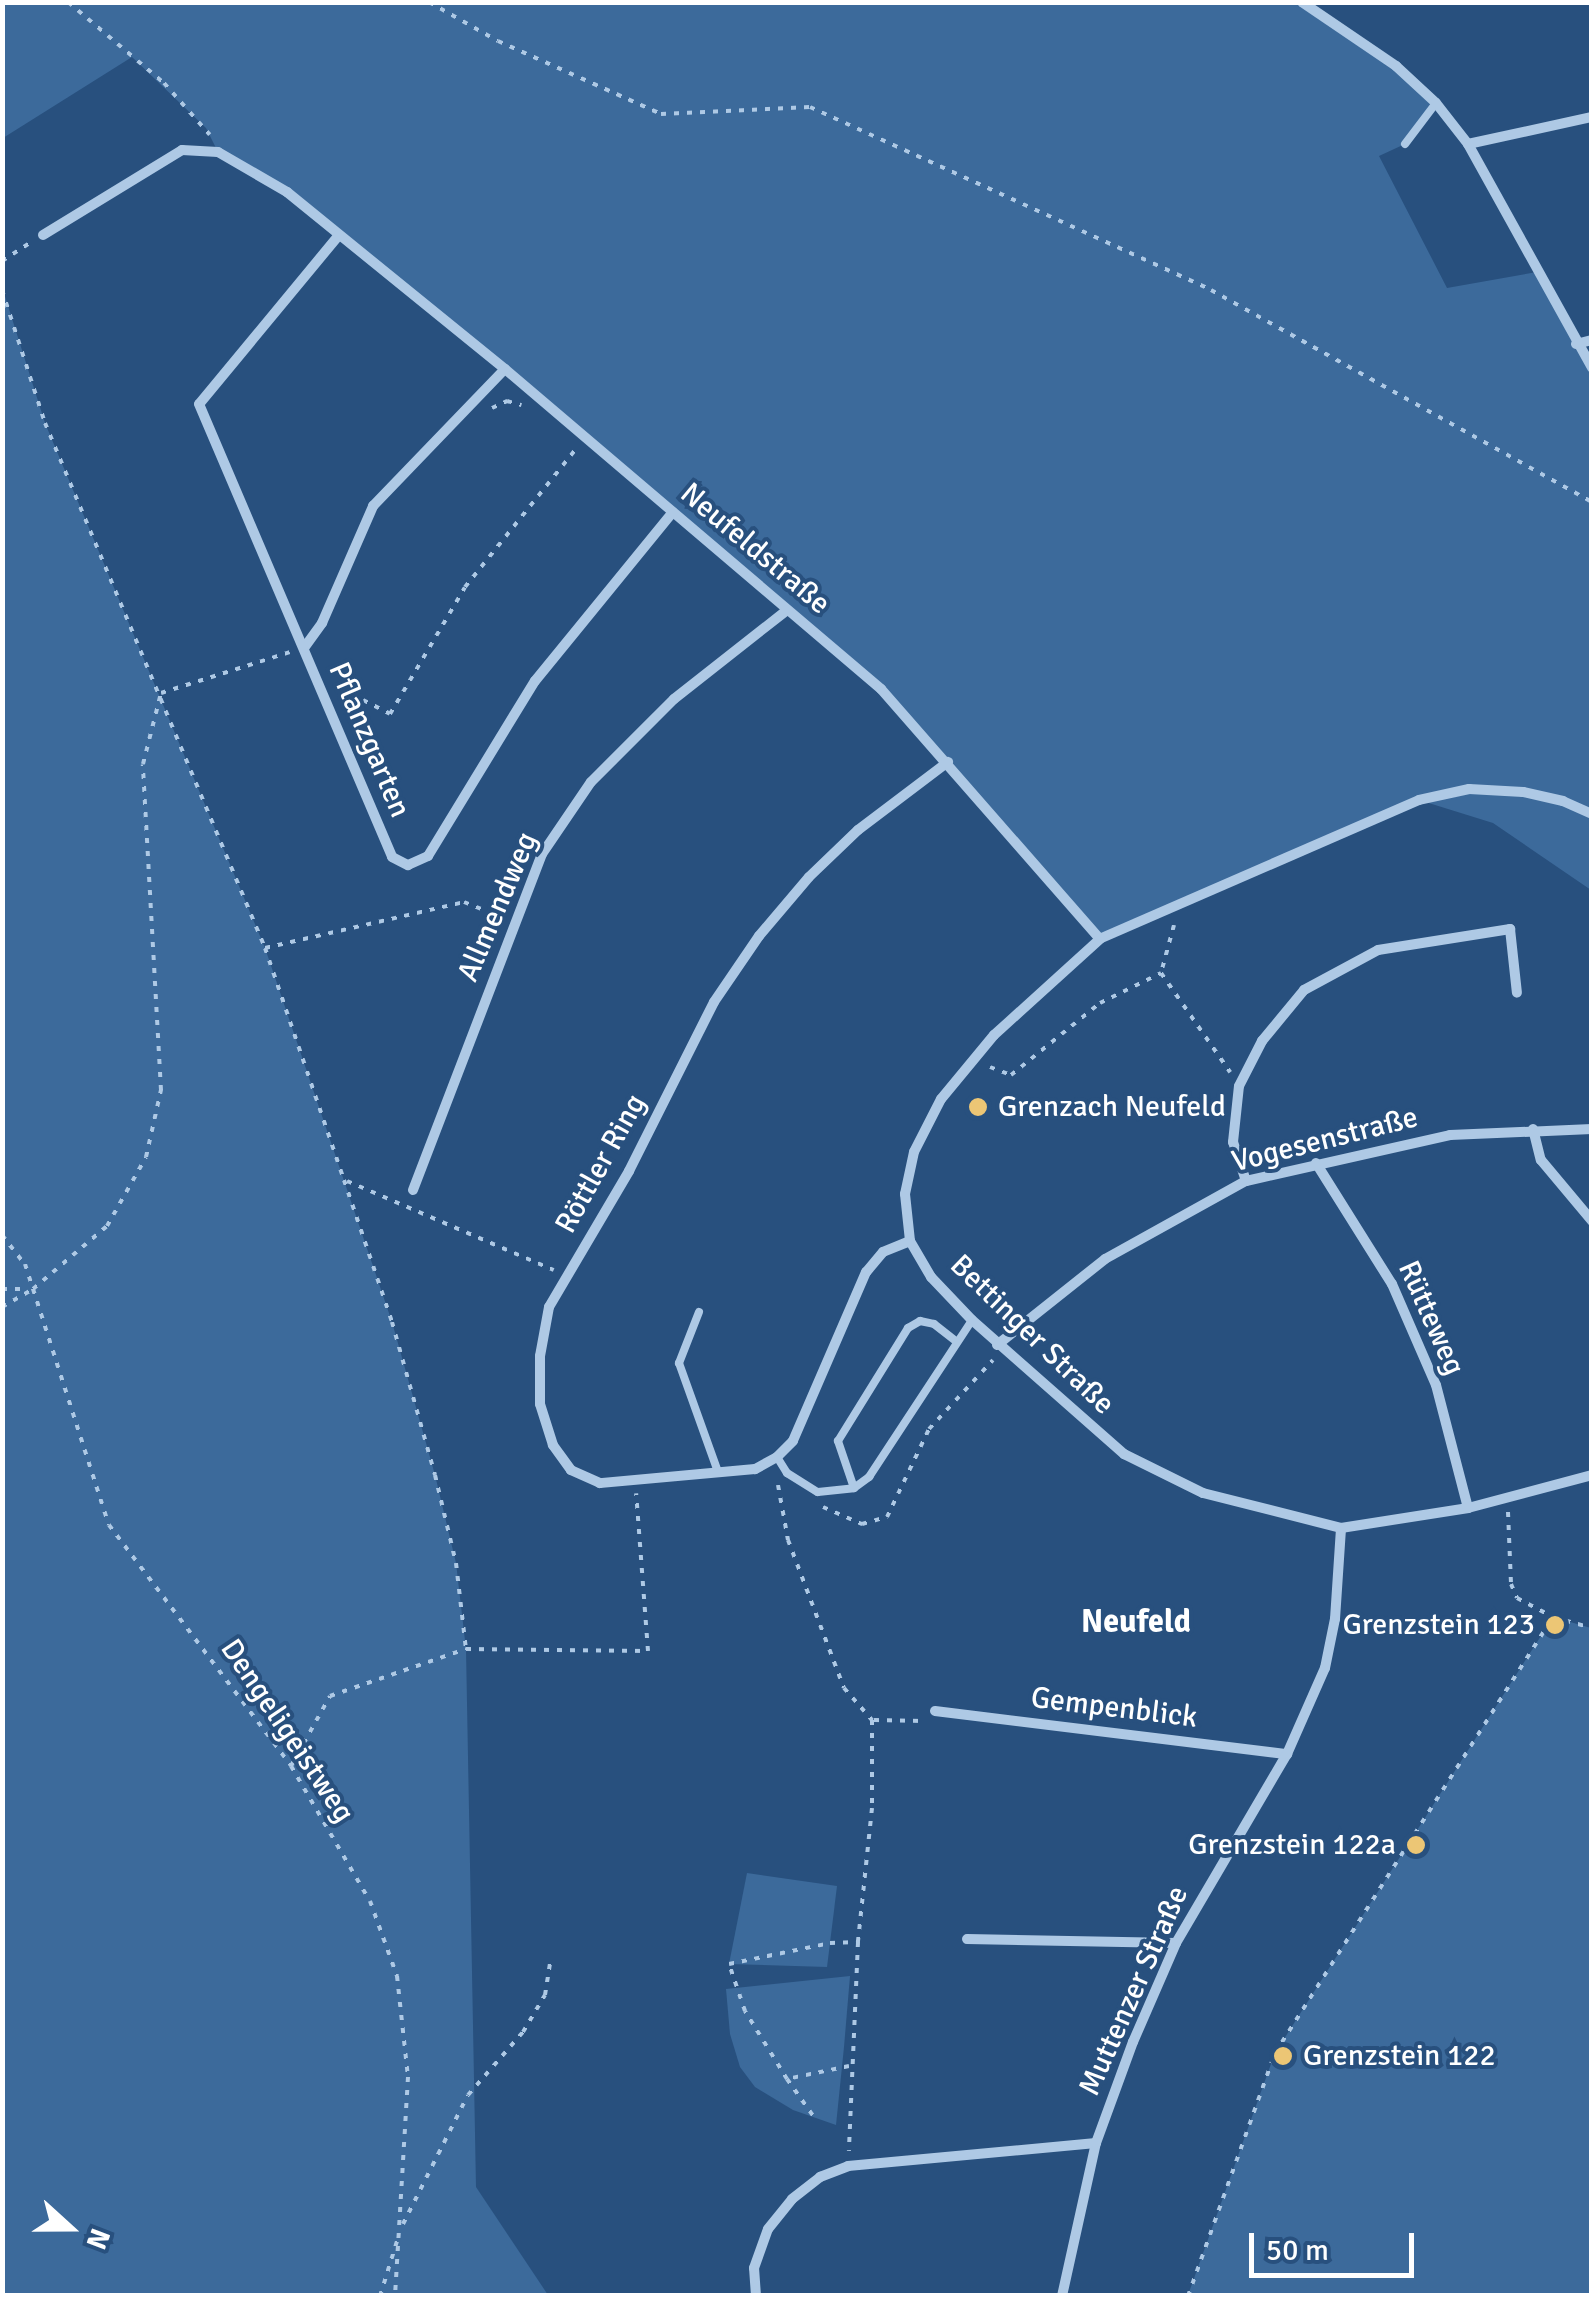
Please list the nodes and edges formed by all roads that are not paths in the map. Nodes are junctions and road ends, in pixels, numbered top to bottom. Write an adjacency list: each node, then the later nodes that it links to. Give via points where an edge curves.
1 (1302, 2): 2 (street, via 1396,66)
2 (1436, 103): 4 (lane); 5 (street)
3 (1592, 117): 5 (street)
4 (1405, 144)
5 (1468, 144): 9 (street)
6 (43, 235): 7 (street, Neufeldstraße, via 182,150 218,152 286,192)
7 (339, 235): 11 (street, Neufeldstraße); 14 (street, via 199,404)
8 (1592, 340): 9 (street)
9 (1576, 344): 10 (street)
10 (1592, 368)
11 (505, 369): 12 (street, Neufeldstraße); 14 (street, Pflanzgarten, via 374,506 322,623)
12 (673, 512): 13 (street, Neufeldstraße); 14 (street, Pflanzgarten, via 535,681 428,856 408,865 392,857)
13 (787, 610): 15 (street, Neufeldstraße, via 881,688); 23 (street, Allmendweg, via 674,699 592,782 542,854)
14 (304, 648)
15 (948, 762): 17 (street, Neufeldstraße); 31 (street, Röttler Ring, via 858,830 759,936 714,1002 629,1171 550,1307 540,1404 553,1446 572,1470 600,1483)
16 (1592, 814): 17 (street, Bettinger Straße, via 1522,792 1469,790 1419,800)
17 (1100, 940): 25 (street, Bettinger Straße, via 994,1035 941,1099 914,1152 905,1194)
18 (1517, 993): 22 (street, via 1510,928 1378,950 1304,990 1262,1041 1240,1086 1233,1142)
19 (1533, 1129): 20 (street, Vogesenstraße); 21 (street, Vogesenstraße, via 1450,1135); 24 (street, via 1542,1160)
20 (1592, 1129)
21 (1316, 1163): 22 (street, Vogesenstraße); 34 (street, Rütteweg, via 1392,1284 1436,1384)
22 (1246, 1181): 29 (street, Vogesenstraße, via 1105,1258)
23 (413, 1190)
24 (1592, 1221)
25 (910, 1241): 27 (street, Bettinger Straße, via 931,1277); 30 (street, via 883,1252 866,1272 793,1441)
26 (700, 1312): 31 (lane, via 680,1363)
27 (972, 1320): 28 (lane); 29 (street, Bettinger Straße)
28 (957, 1342): 33 (lane, via 869,1477); 33 (lane, via 934,1324 920,1321 908,1328 838,1441)
29 (997, 1344): 35 (street, Bettinger Straße, via 1124,1454 1159,1475 1203,1494)
30 (777, 1457): 31 (street, Röttler Ring, via 755,1468); 33 (lane, via 786,1474 818,1492)
31 (718, 1472)
32 (1592, 1475): 34 (street, Bettinger Straße)
33 (854, 1488)
34 (1468, 1508): 35 (street, Bettinger Straße)
35 (1340, 1528): 37 (street, Muttenzer Straße, via 1326,1668)
36 (935, 1711): 37 (street, Gempenblick)
37 (1287, 1754): 39 (street, Muttenzer Straße)
38 (967, 1940): 39 (street)
39 (1176, 1943): 40 (street, Muttenzer Straße)
40 (1096, 2143): 41 (street, Muttenzer Straße, via 848,2166 820,2178 768,2229 754,2268); 42 (street, Muttenzer Straße)
41 (756, 2296)
42 (1062, 2296)

